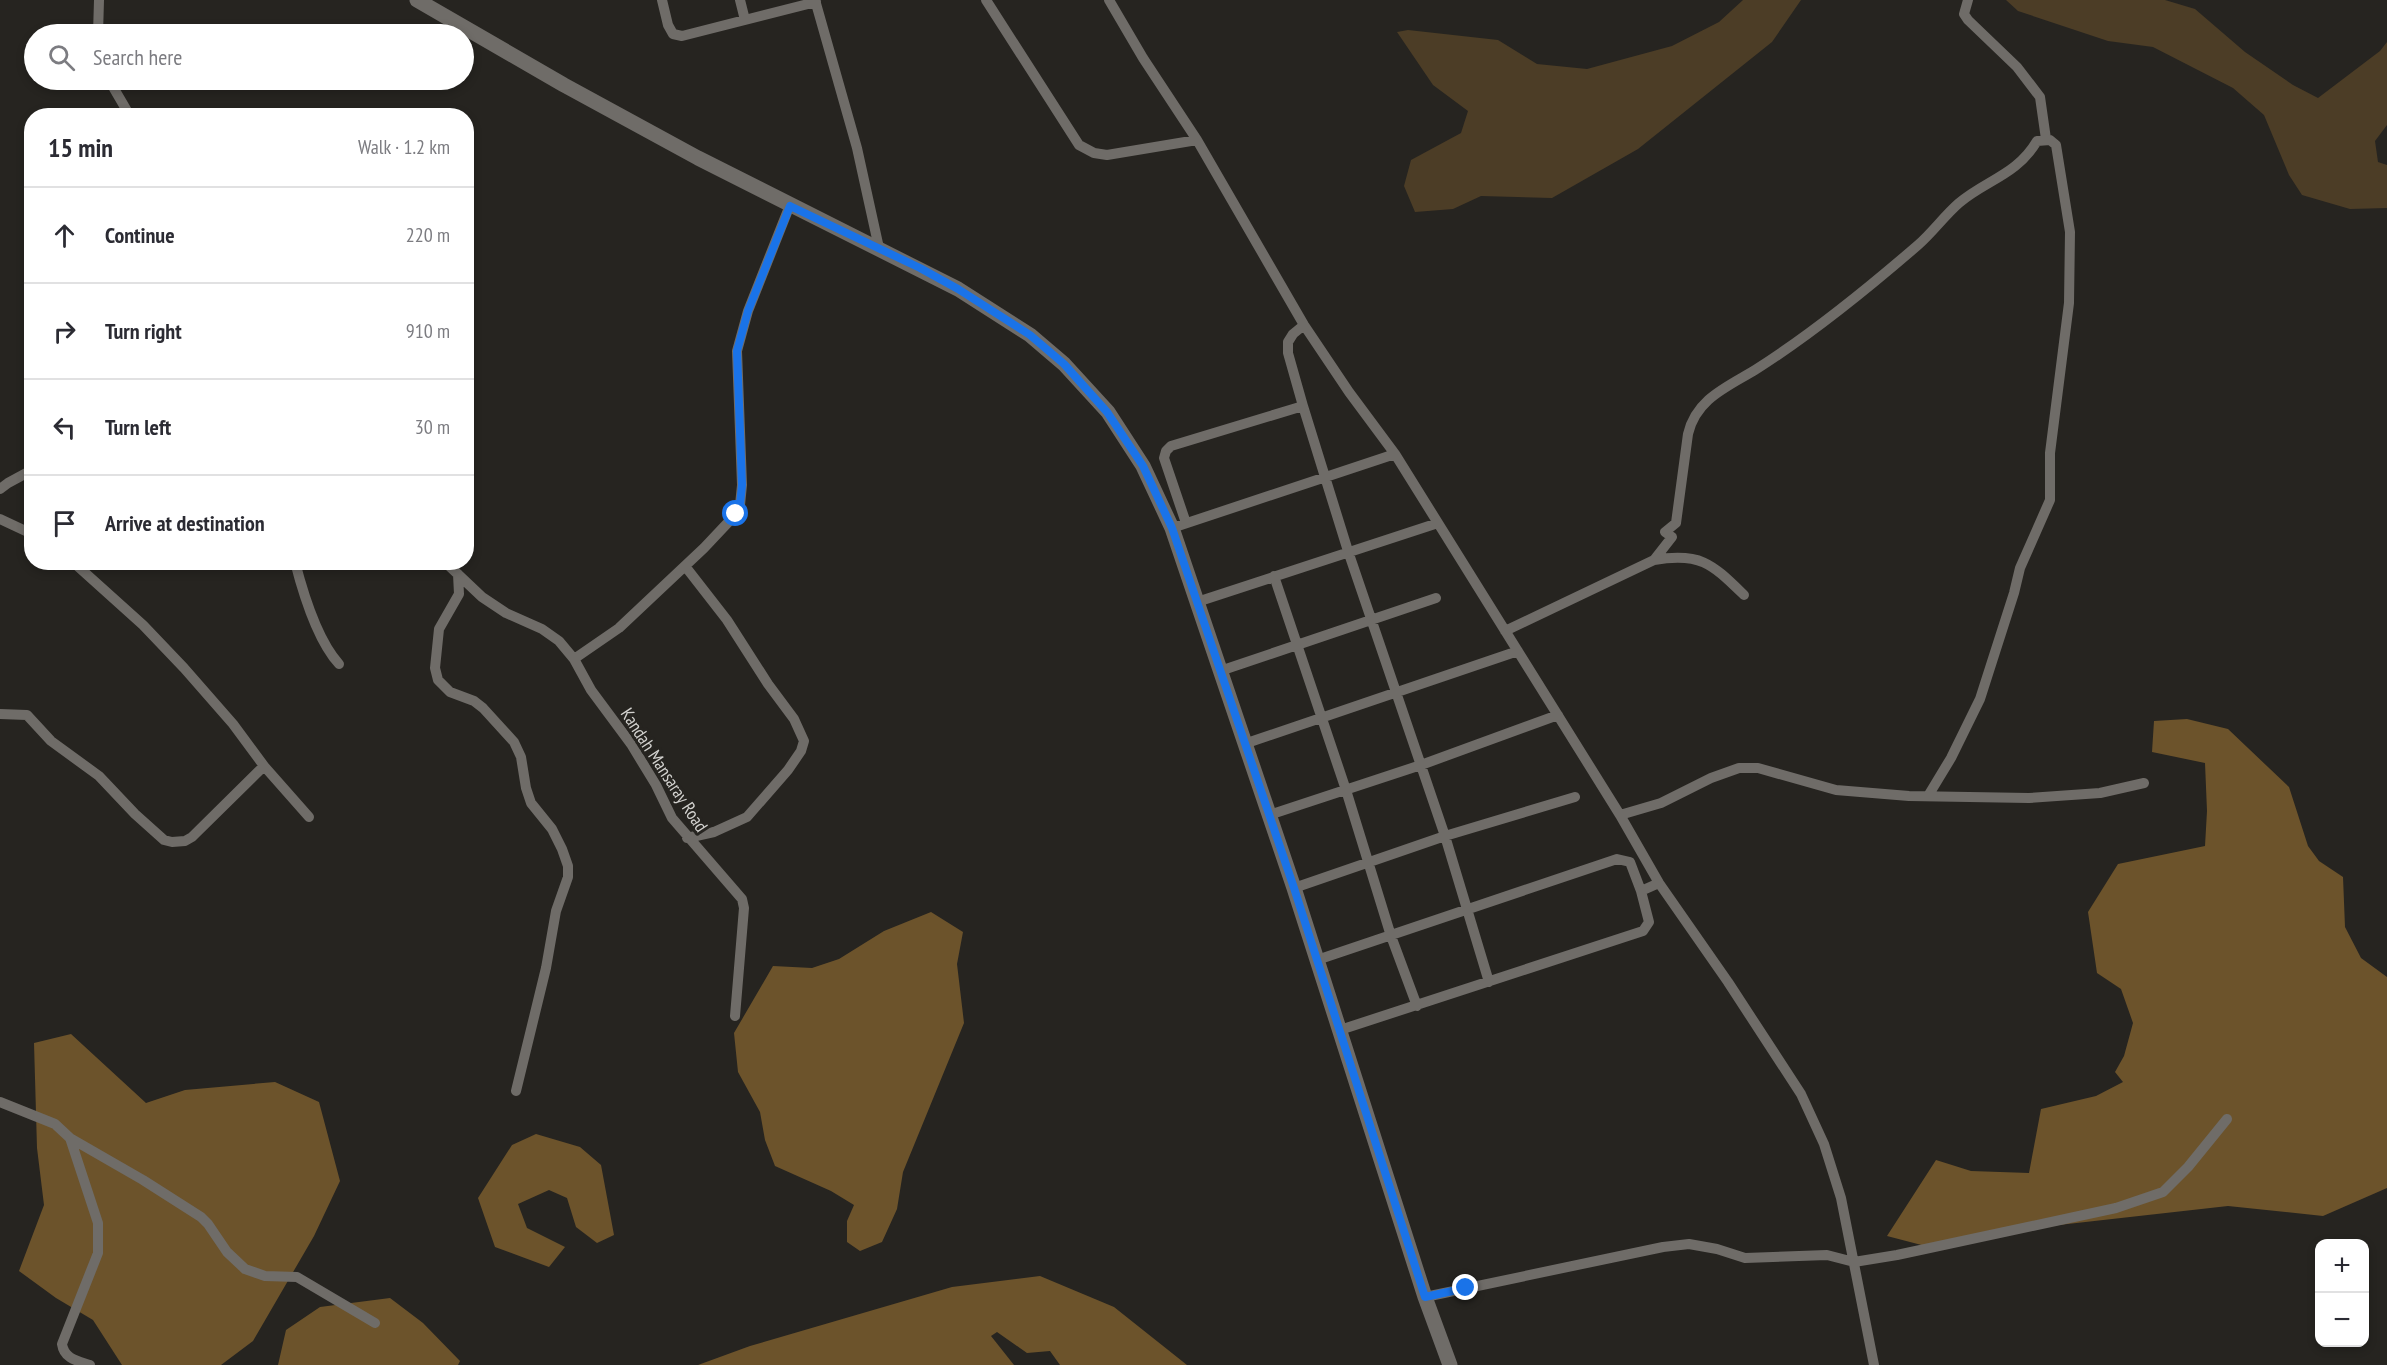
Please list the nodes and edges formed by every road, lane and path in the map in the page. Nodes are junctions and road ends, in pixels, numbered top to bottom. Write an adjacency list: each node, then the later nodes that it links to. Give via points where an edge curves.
1 (99, 0): 10 (street)
2 (417, 0): 11 (main road)
3 (662, 0): 9 (street, via 673,34 682,36)
4 (740, 0): 9 (street)
5 (986, 0): 16 (street, via 1078,145 1107,155)
6 (1109, 0): 16 (street)
7 (1968, 0): 15 (street, via 1964,14 1968,20 2017,67 2040,97)
8 (815, 1): 9 (street); 18 (street, via 857,148)
9 (745, 20)
10 (98, 24)
11 (459, 24)
12 (474, 33): 17 (main road)
13 (115, 90): 14 (street)
14 (125, 108)
15 (2046, 139): 30 (street, via 2037,141 2007,174 1959,202 1919,244 1851,300 1756,370 1711,396 1697,410 1688,434 1676,523 1665,532 1672,537); 56 (street, via 2056,145 2070,232 2069,303 2050,453 2050,500 2020,568 1980,699)
16 (1197, 140): 19 (street)
17 (790, 206): 18 (main road); 31 (street, via 748,311 737,351 740,505)
18 (879, 248): 27 (main road, via 958,289 1030,335 1064,364 1107,412)
19 (1304, 325): 20 (street, via 1288,342); 21 (street)
20 (1303, 406): 23 (street); 27 (street, via 1171,446 1164,458)
21 (1395, 454): 23 (street); 26 (street)
22 (24, 474): 24 (street)
23 (1325, 477): 27 (street); 29 (street)
24 (0, 489)
25 (0, 519): 28 (street)
26 (1438, 523): 29 (street); 41 (street)
27 (1179, 525): 39 (main road)
28 (24, 530)
29 (1348, 551): 36 (street); 40 (street)
30 (1654, 560): 37 (street, via 1696,560 1714,567); 41 (street)
31 (686, 566): 44 (street, via 619,628); 62 (street, via 794,719 804,741 788,770 747,816 714,832)
32 (84, 570): 53 (street, via 184,668)
33 (297, 570): 45 (street, via 323,639)
34 (454, 570): 35 (street, Kandah Mansaray Road)
35 (458, 574): 44 (street, Kandah Mansaray Road, via 506,613 559,641); 74 (street, via 459,594 439,629 435,668 438,680 450,692 483,708 514,742 531,803 552,829 568,866)
36 (1274, 576): 39 (street); 42 (street)
37 (1744, 595)
38 (1436, 598): 40 (street)
39 (1197, 602): 46 (main road)
40 (1372, 620): 42 (street); 47 (street)
41 (1505, 631): 43 (street)
42 (1297, 645): 46 (street); 50 (street)
43 (1518, 651): 47 (street); 49 (street)
44 (574, 659): 62 (street, Kandah Mansaray Road)
45 (339, 664)
46 (1220, 671): 51 (main road)
47 (1395, 693): 50 (street); 52 (street)
48 (0, 714): 53 (street, via 27,715 51,741 99,776 149,828 172,842 192,837)
49 (1558, 715): 52 (street); 59 (street)
50 (1321, 718): 51 (street); 55 (street)
51 (1244, 744): 58 (main road)
52 (1421, 765): 55 (street); 61 (street)
53 (264, 766): 60 (street)
54 (2144, 783): 56 (street, via 2100,793 2029,798)
55 (1346, 790): 58 (street); 63 (street)
56 (1928, 796): 59 (street, via 1836,790 1758,768 1739,768 1661,803)
57 (1575, 797): 61 (street)
58 (1269, 815): 65 (main road)
59 (1620, 815): 64 (street)
60 (309, 817)
61 (1444, 837): 63 (street); 67 (street)
62 (687, 838): 72 (street, Kandah Mansaray Road, via 742,899)
63 (1369, 863): 65 (street); 68 (street)
64 (1659, 883): 66 (street); 78 (street, via 1801,1094 1824,1144 1841,1198)
65 (1294, 888): 69 (main road)
66 (1641, 891): 67 (street, via 1630,862 1617,859); 70 (street, via 1649,922 1643,931)
67 (1467, 909): 68 (street); 70 (street)
68 (1391, 936): 69 (street); 71 (street)
69 (1317, 960): 73 (main road)
70 (1489, 982): 71 (street)
71 (1417, 1006): 73 (street)
72 (735, 1016)
73 (1340, 1030): 79 (main road)
74 (516, 1091)
75 (0, 1102): 77 (street, via 55,1124)
76 (2227, 1119): 78 (street, via 2163,1192 2116,1208)
77 (70, 1138): 80 (street, via 201,1217 245,1269 265,1276 297,1277); 81 (street, via 98,1223 99,1243 62,1344 68,1357)
78 (1854, 1262): 79 (street, via 1827,1255 1745,1258 1689,1244); 83 (street)
79 (1425, 1297): 82 (main road)
80 (375, 1323)
81 (90, 1365)
82 (1449, 1365)
83 (1874, 1365)

